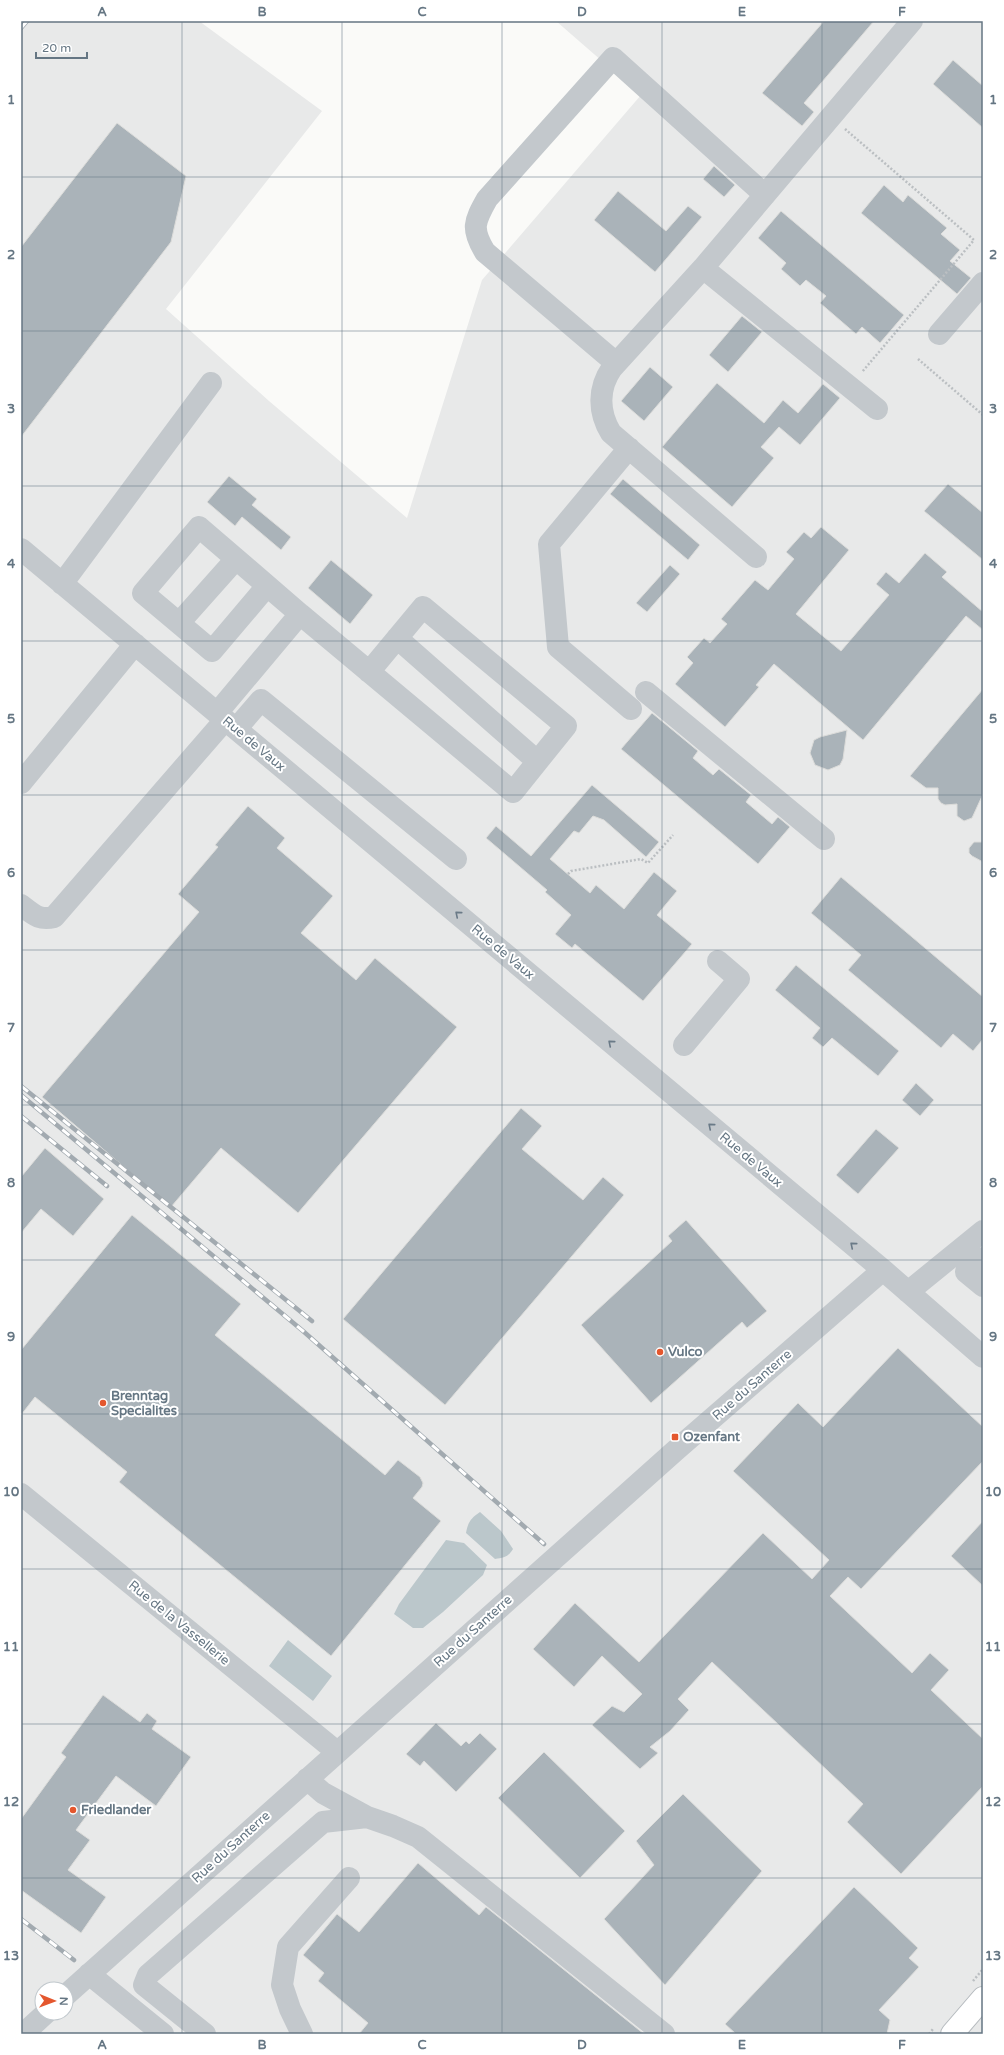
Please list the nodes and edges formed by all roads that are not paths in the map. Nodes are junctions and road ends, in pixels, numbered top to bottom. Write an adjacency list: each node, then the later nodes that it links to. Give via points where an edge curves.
1 (912, 21): 2 (street)
2 (765, 195): 3 (street); 6 (street, via 613,58 487,200 476,219 476,238 485,252)
3 (703, 268): 6 (street); 8 (street)
4 (983, 283): 5 (street)
5 (939, 334)
6 (616, 363): 9 (street, via 607,374 602,390 601,408 611,433)
7 (212, 383): 13 (street)
8 (877, 409)
9 (629, 448): 11 (street); 21 (street, via 550,544 558,647)
10 (21, 549): 13 (street, Rue de Vaux)
11 (756, 557)
12 (236, 559): 14 (street); 16 (street); 16 (street, via 199,528 143,593)
13 (62, 584): 18 (street, Rue de Vaux)
14 (267, 586): 15 (street); 16 (street, via 212,651)
15 (300, 614): 19 (street); 22 (street)
16 (179, 623)
17 (397, 638): 19 (street); 23 (street); 23 (street, via 423,607 566,726)
18 (135, 644): 22 (street, Rue de Vaux); 24 (street)
19 (369, 672): 23 (street, via 513,792)
20 (646, 692): 25 (street)
21 (631, 709)
22 (226, 720): 26 (street, via 261,700); 27 (street, via 54,917 38,918); 32 (street, Rue de Vaux, one-way to 22)
23 (537, 761)
24 (21, 783)
25 (824, 839)
26 (456, 859)
27 (21, 905)
28 (718, 961): 29 (street, via 739,979)
29 (684, 1045)
30 (982, 1232): 34 (street)
31 (983, 1258): 33 (street, via 966,1272)
32 (883, 1270): 34 (street, Rue de Vaux); 37 (street, Rue du Santerre)
33 (983, 1286)
34 (908, 1292): 35 (street, Rue de Vaux)
35 (983, 1357)
36 (21, 1494): 37 (street, Rue de la Vassellerie)
37 (336, 1752): 38 (street, Rue du Santerre)
38 (307, 1779): 39 (street, via 323,1793); 41 (street, Rue du Santerre)
39 (367, 1817): 47 (street, via 323,1822 148,1975 144,1985); 49 (street, via 418,1837)
40 (349, 1878): 48 (street, via 288,1947 282,1985)
41 (89, 1974): 42 (street, Rue du Santerre); 46 (street)
42 (74, 1988)
43 (983, 1998): 50 (main road)
44 (37, 2021): 45 (street)
45 (23, 2034)
46 (164, 2034)
47 (205, 2034)
48 (302, 2034)
49 (664, 2034)
50 (952, 2034)

